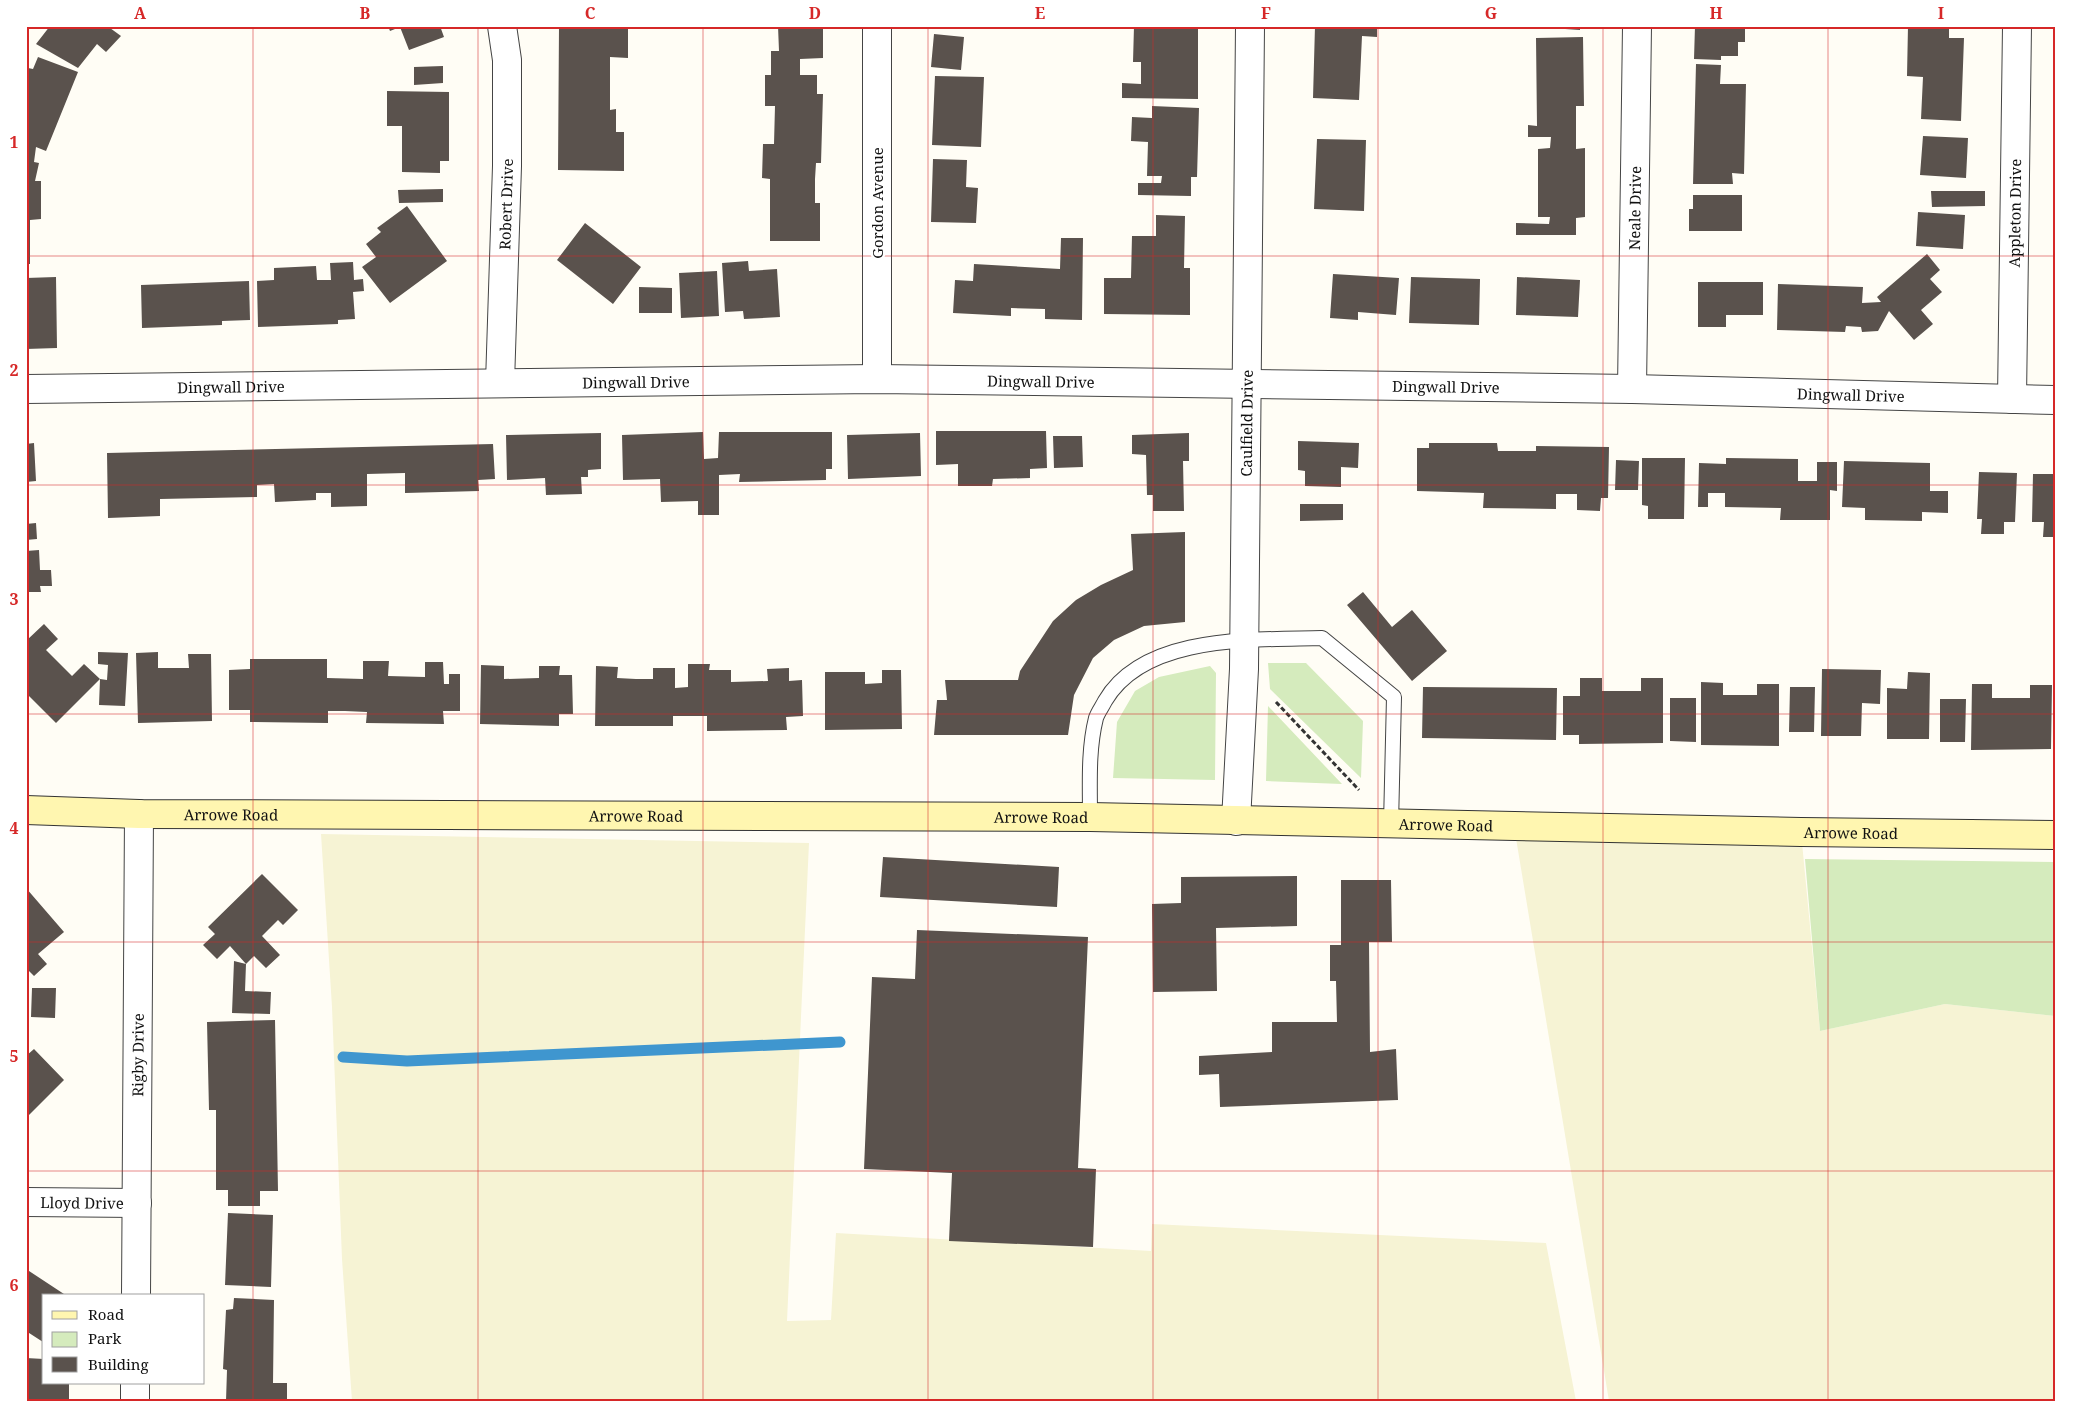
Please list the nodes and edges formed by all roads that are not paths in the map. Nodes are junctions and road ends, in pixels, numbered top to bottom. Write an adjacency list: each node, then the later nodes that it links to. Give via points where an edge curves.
1 (502, 26): 7 (street, Robert Drive, via 507,60 507,166)
2 (877, 26): 6 (street, Gordon Avenue)
3 (1250, 26): 8 (street, Caulfield Drive)
4 (1638, 26): 10 (street, Neale Drive)
5 (2017, 26): 11 (street, Appleton Drive)
6 (877, 379): 7 (street, Dingwall Drive); 8 (street, Dingwall Drive)
7 (500, 383): 9 (street, Dingwall Drive)
8 (1248, 385): 10 (street, Dingwall Drive); 13 (street, Caulfield Drive)
9 (26, 389)
10 (1632, 389): 11 (street, Dingwall Drive)
11 (2012, 399): 12 (street, Dingwall Drive)
12 (2055, 400)
13 (1244, 640): 16 (lane, via 1174,650 1139,666 1114,687 1097,716 1090,765); 17 (street, Caulfield Drive); 18 (lane, via 1322,638 1394,697)
14 (26, 810): 15 (street, Arrowe Road)
15 (139, 814): 16 (street, Arrowe Road); 21 (street, Rigby Drive)
16 (1090, 817): 17 (street, Arrowe Road)
17 (1236, 821): 18 (street, Arrowe Road)
18 (1391, 824): 19 (street, Arrowe Road)
19 (2055, 835)
20 (26, 1202): 21 (street, Lloyd Drive)
21 (138, 1202): 22 (street, Rigby Drive)
22 (136, 1294)
23 (135, 1384): 24 (street)
24 (135, 1401)

